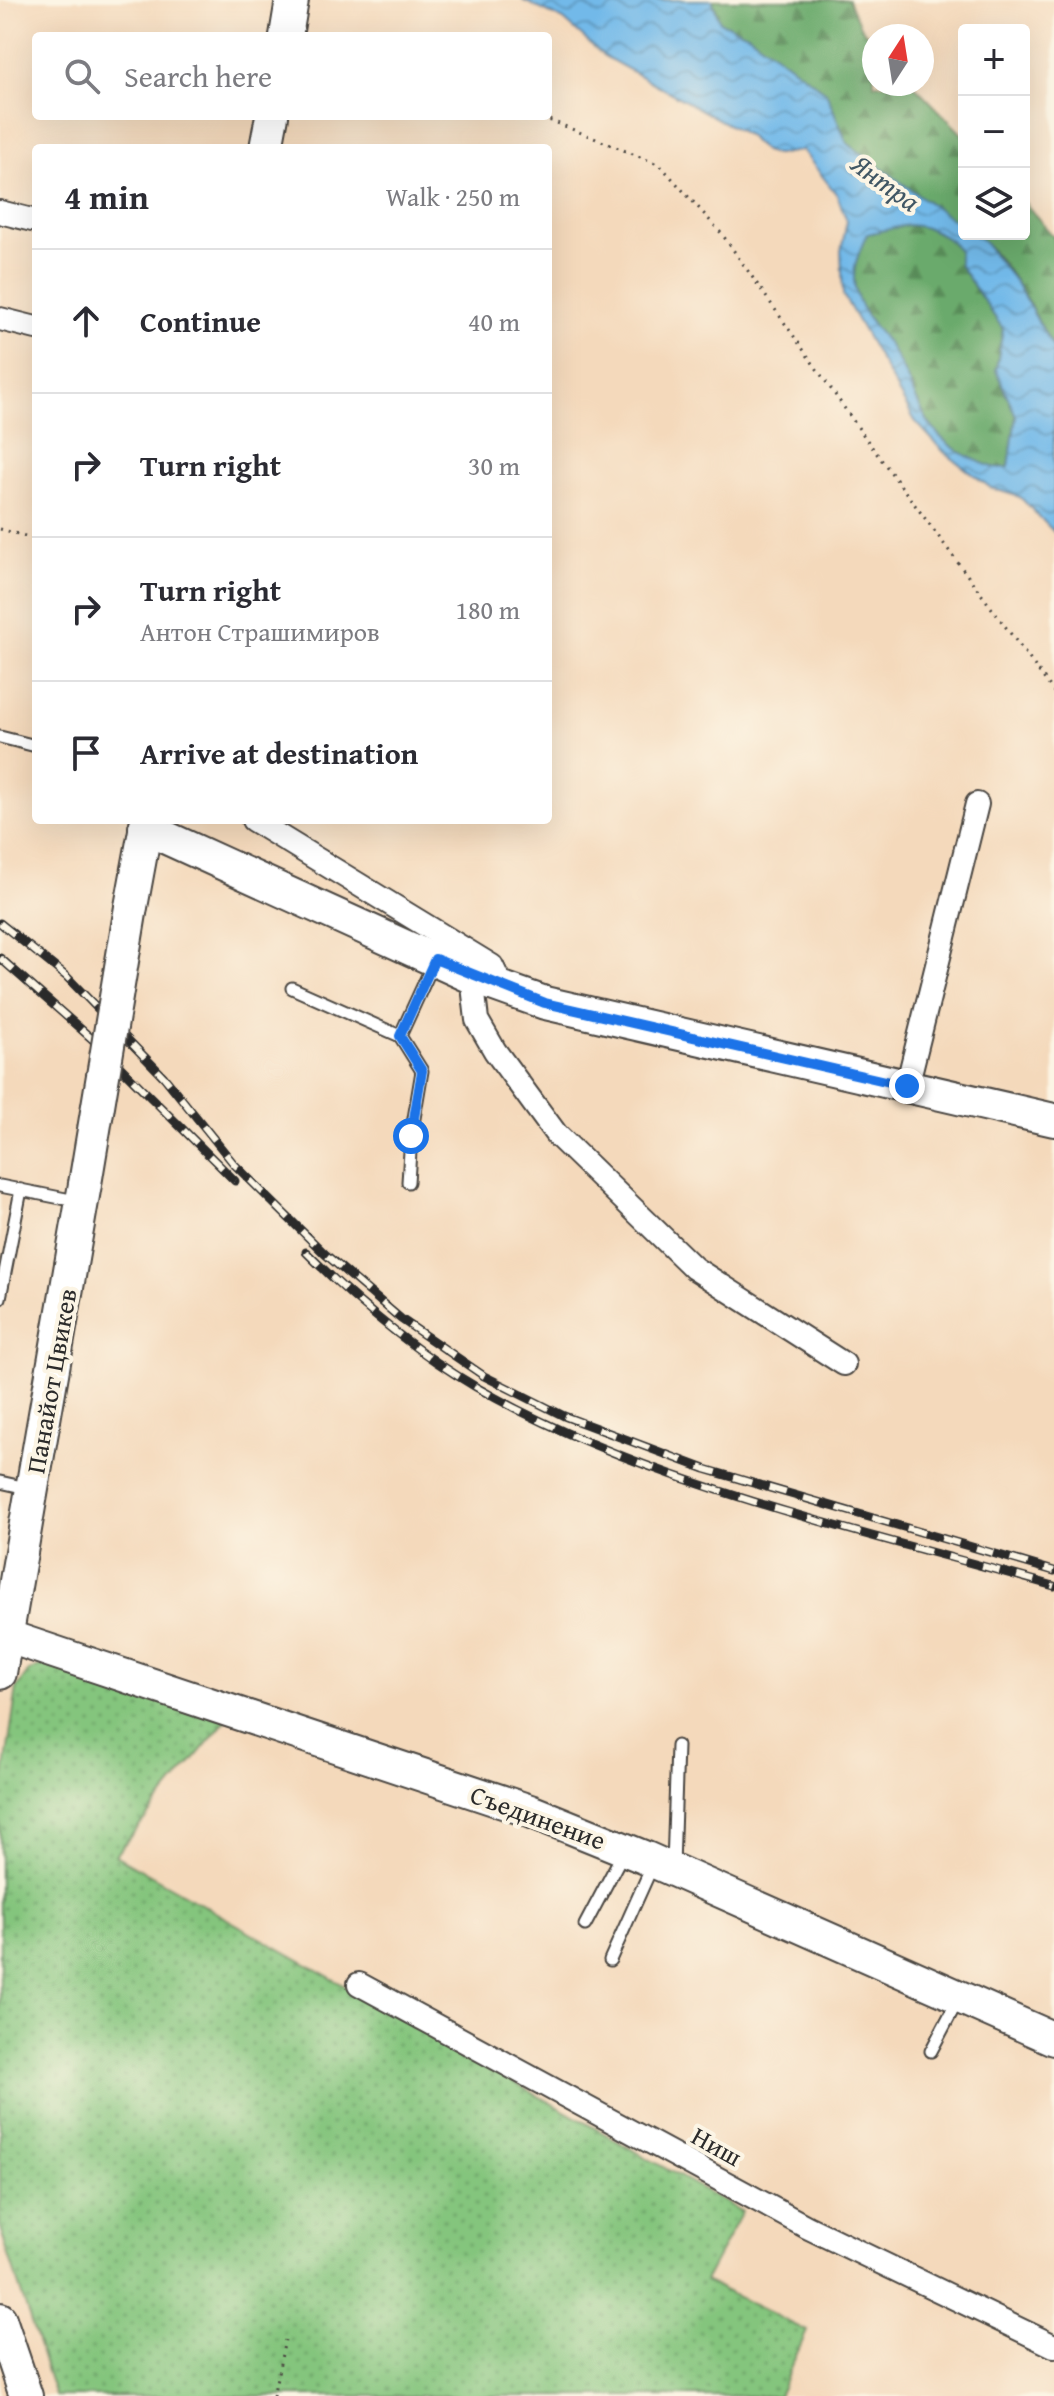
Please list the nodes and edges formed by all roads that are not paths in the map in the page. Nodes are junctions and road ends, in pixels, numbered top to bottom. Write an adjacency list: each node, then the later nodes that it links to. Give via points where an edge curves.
1 (292, 0): 2 (main road)
2 (287, 32)
3 (271, 120): 4 (main road)
4 (267, 144)
5 (0, 212): 6 (street)
6 (32, 220)
7 (0, 319): 8 (street)
8 (32, 327)
9 (0, 737): 10 (lane)
10 (32, 745)
11 (977, 804): 19 (street)
12 (146, 824): 14 (main road); 24 (main road, Панайот Цвикев, bridge)
13 (260, 824): 17 (street, via 492,966)
14 (435, 959): 15 (main road); 18 (lane)
15 (472, 977): 17 (main road); 26 (street, via 477,1020 556,1134 694,1268)
16 (292, 988): 18 (lane)
17 (503, 989): 19 (main road)
18 (400, 1036): 21 (lane, via 422,1071)
19 (907, 1086): 20 (main road)
20 (1054, 1120)
21 (408, 1182)
22 (0, 1186): 23 (lane)
23 (21, 1190): 24 (lane); 25 (lane)
24 (83, 1193): 28 (main road, Панайот Цвикев)
25 (0, 1298)
26 (844, 1364)
27 (0, 1482): 28 (lane)
28 (32, 1489): 29 (main road, Панайот Цвикев)
29 (2, 1658): 31 (main road, Съединение, via 530,1811)
30 (677, 1746): 32 (lane)
31 (625, 1849): 32 (main road, Съединение); 33 (lane)
32 (663, 1866): 34 (lane); 36 (main road, Съединение)
33 (585, 1925)
34 (610, 1960)
35 (359, 1984): 40 (street, Ниш, via 807,2227)
36 (959, 1998): 37 (main road, Съединение); 38 (lane)
37 (1054, 2039)
38 (931, 2051)
39 (0, 2319): 41 (main road)
40 (1054, 2346)
41 (26, 2396)

